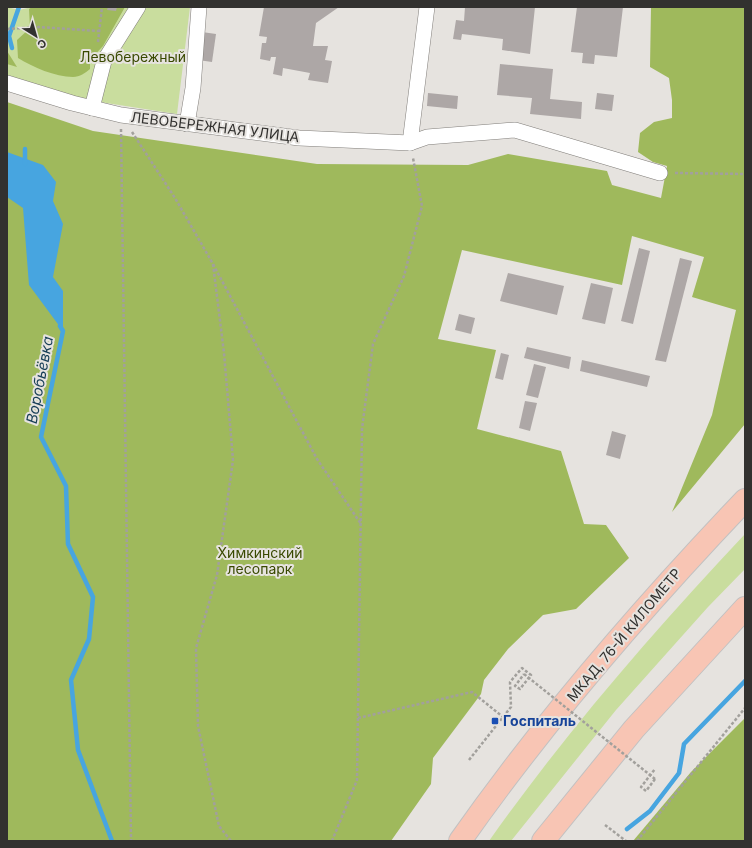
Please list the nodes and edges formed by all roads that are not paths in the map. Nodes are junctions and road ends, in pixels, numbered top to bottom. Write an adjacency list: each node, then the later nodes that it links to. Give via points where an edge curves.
1 (138, 7): 5 (street, via 104,61)
2 (199, 7): 6 (street, via 193,88)
3 (427, 7): 7 (street)
4 (7, 83): 5 (street, ЛЕВОБЕРЕЖНАЯ УЛИЦА)
5 (92, 108): 6 (street, ЛЕВОБЕРЕЖНАЯ УЛИЦА)
6 (187, 124): 7 (street, ЛЕВОБЕРЕЖНАЯ УЛИЦА, via 298,138)
7 (410, 143): 8 (street, ЛЕВОБЕРЕЖНАЯ УЛИЦА, via 427,137 515,130)
8 (660, 173)
9 (745, 500): 11 (highway, МКАД, 76-Й КИЛОМЕТР, via 675,574 586,679 480,812)
10 (745, 608): 12 (highway, via 634,729)
11 (460, 841)
12 (543, 841)

